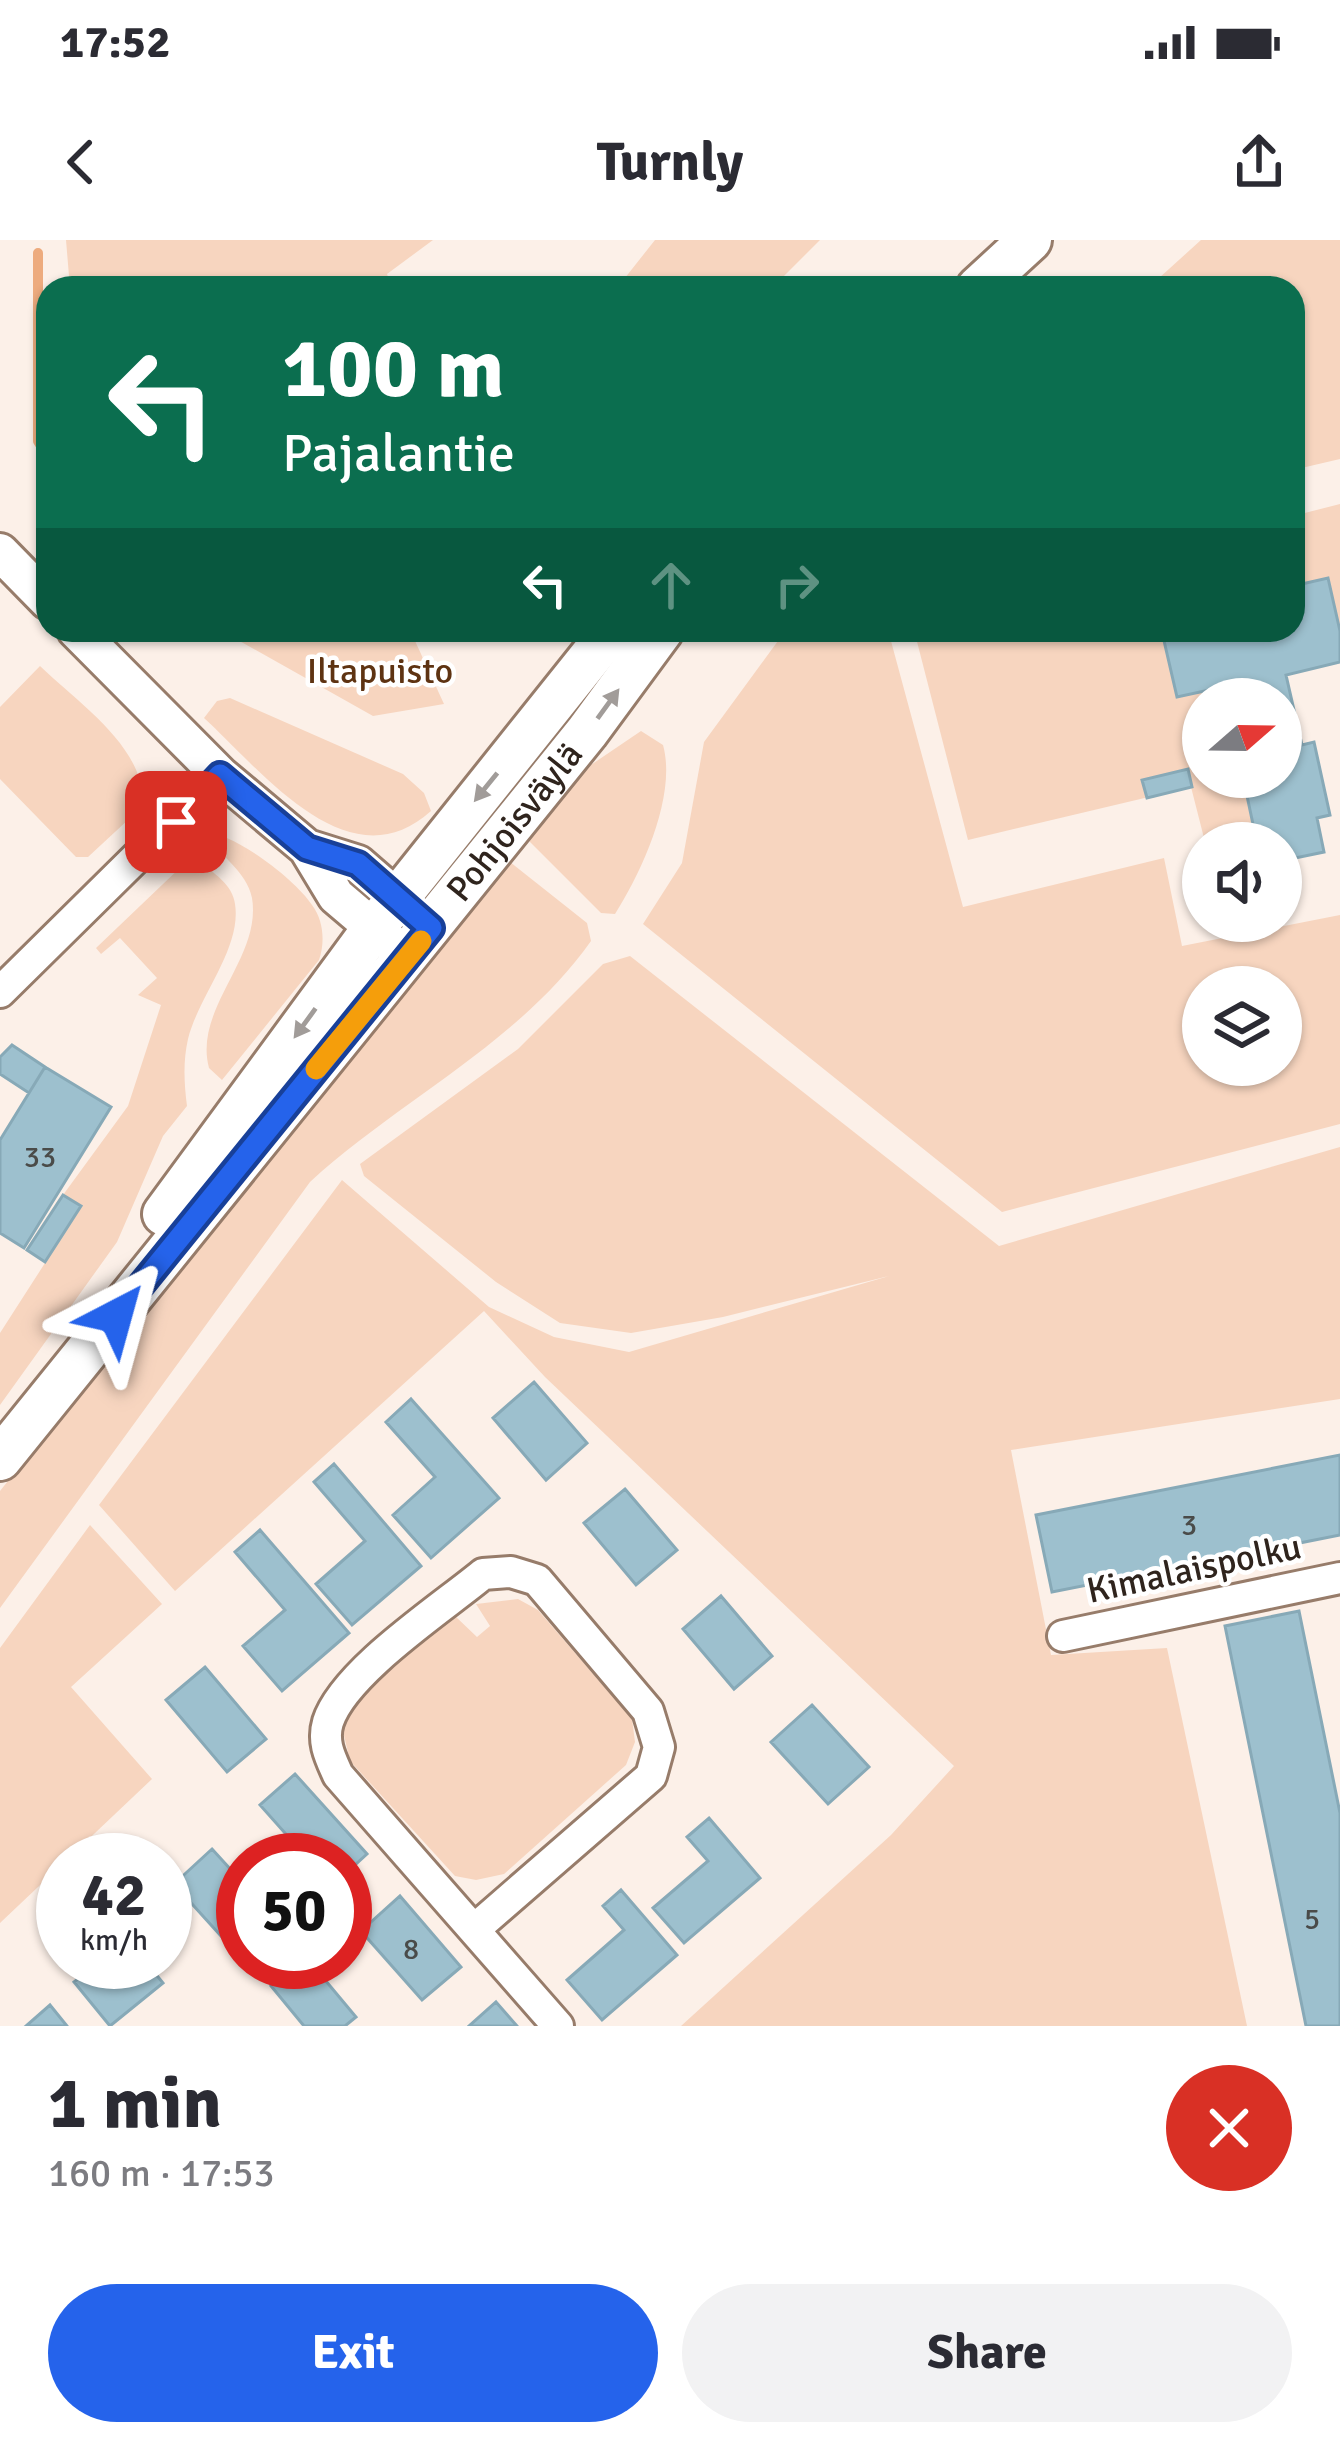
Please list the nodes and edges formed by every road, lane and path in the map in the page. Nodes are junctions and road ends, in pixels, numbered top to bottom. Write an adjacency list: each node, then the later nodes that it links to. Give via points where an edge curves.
1 (1030, 240): 2 (main road)
2 (991, 276)
3 (0, 552): 4 (street)
4 (36, 589)
5 (88, 642): 8 (street)
6 (602, 642): 9 (main road, Pohjoisväylä, one-way to 9)
7 (653, 642): 10 (main road, Pohjoisväylä, one-way to 7)
8 (220, 775): 9 (street, via 307,848 336,896); 11 (street)
9 (386, 913): 10 (street); 12 (main road, Pohjoisväylä, one-way to 12, via 75,1336)
10 (420, 942): 12 (main road, Pohjoisväylä)
11 (0, 992)
12 (0, 1455)
13 (1340, 1578): 14 (street, Kimalaispolku)
14 (1064, 1636)
15 (476, 1928): 15 (street, via 338,1775 325,1747 328,1720 353,1683 483,1574 511,1572 537,1580 648,1711 659,1748 651,1776); 16 (street)
16 (559, 2026)

